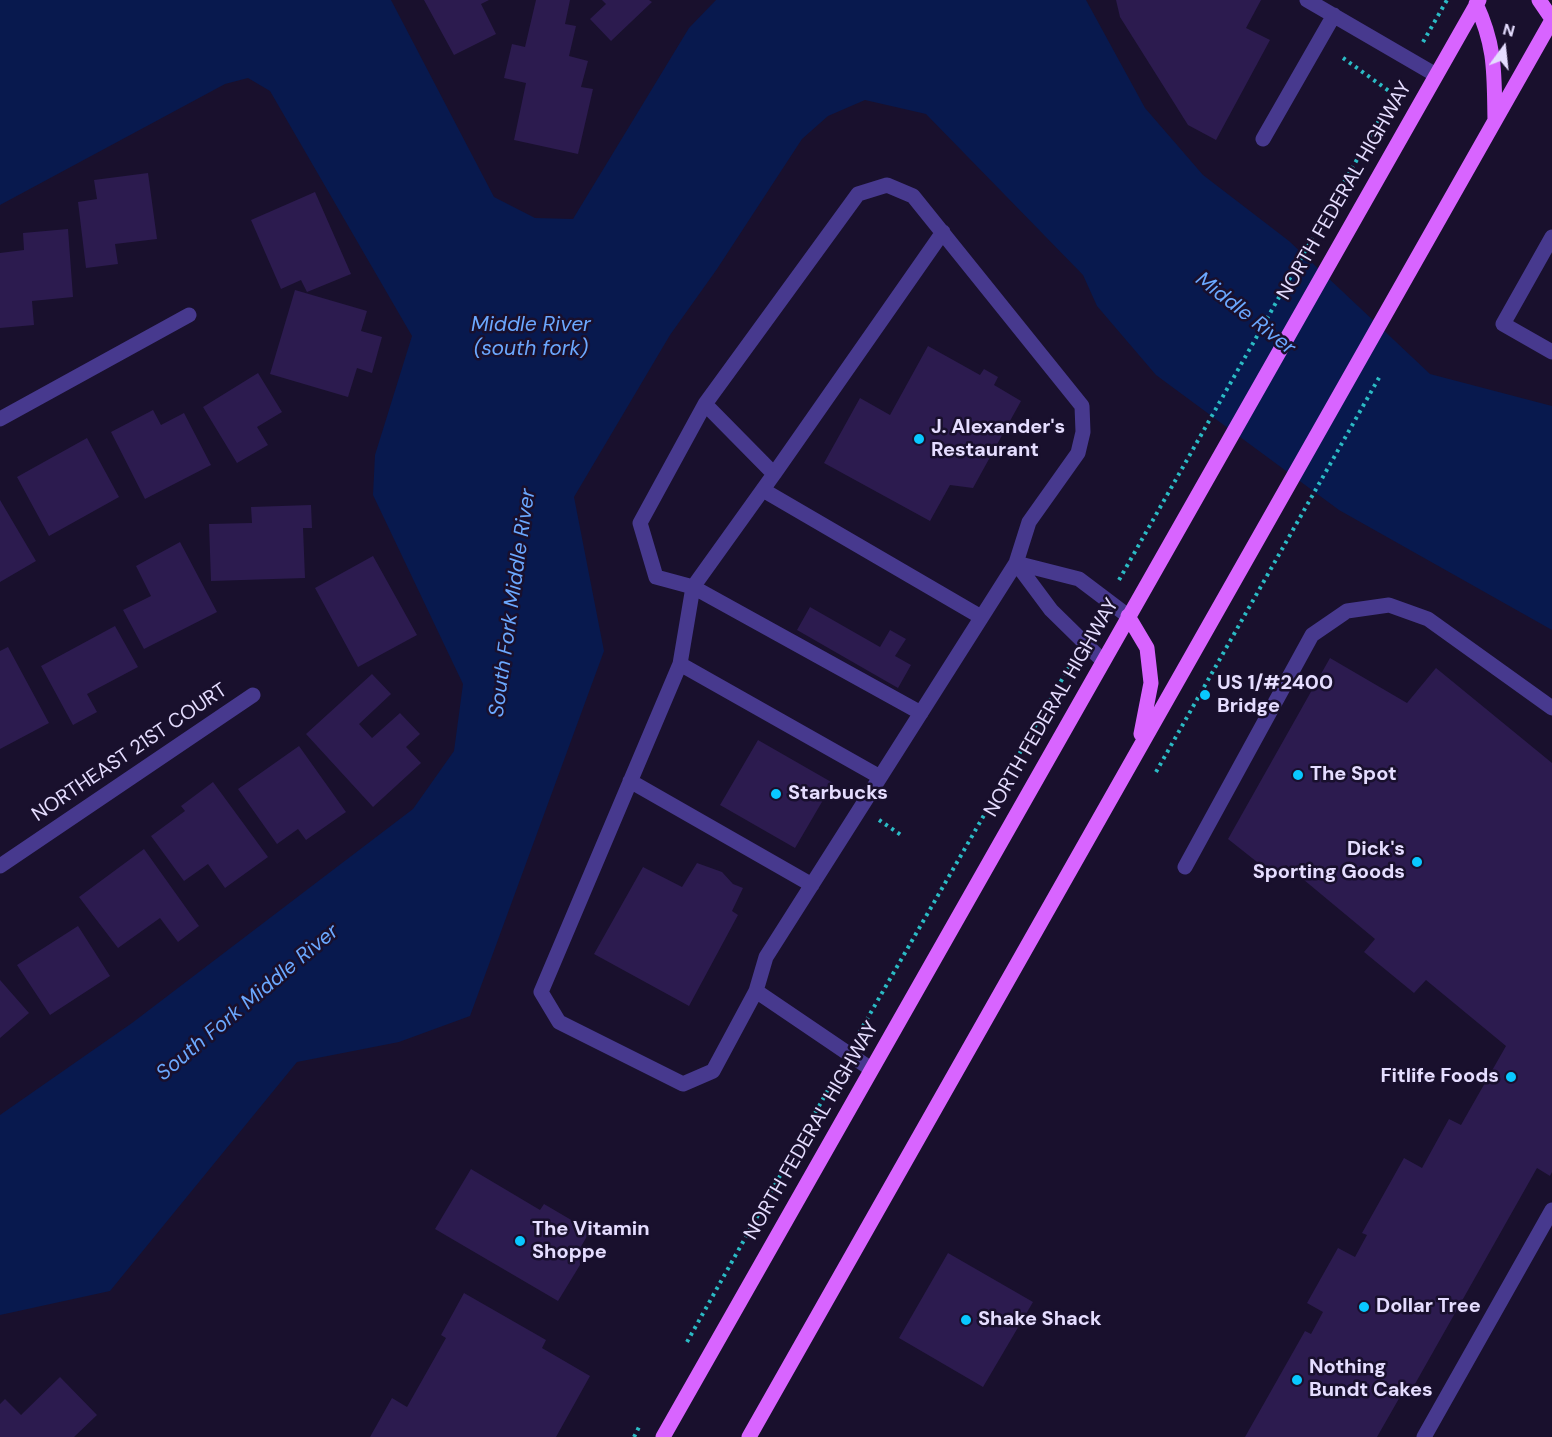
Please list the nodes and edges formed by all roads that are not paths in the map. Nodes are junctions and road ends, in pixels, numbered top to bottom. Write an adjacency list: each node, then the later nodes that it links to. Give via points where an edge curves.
1 (1307, 0): 4 (street)
2 (1539, 0): 5 (main road)
3 (1475, 1): 6 (main road, NORTH FEDERAL HIGHWAY); 7 (main road, via 1488,29 1494,58)
4 (1334, 15): 6 (street); 8 (street)
5 (1552, 20): 7 (main road)
6 (1436, 75): 19 (main road, NORTH FEDERAL HIGHWAY)
7 (1495, 120): 26 (main road)
8 (1263, 139)
9 (943, 232): 13 (street, via 914,196 887,185 858,194); 15 (street); 17 (street, via 1082,406 1083,432 1078,453 1029,522)
10 (1552, 237): 12 (street, via 1503,324)
11 (189, 315): 14 (street)
12 (1552, 352)
13 (705, 404): 15 (street); 18 (street, via 640,522 656,577)
14 (0, 419)
15 (774, 474): 16 (street)
16 (763, 490): 18 (street); 20 (street)
17 (1016, 563): 19 (street, via 1079,579); 20 (street); 21 (street, via 1052,610)
18 (693, 587): 22 (street); 25 (street)
19 (1128, 616): 21 (main road, NORTH FEDERAL HIGHWAY); 26 (main road, via 1147,648 1151,683)
20 (981, 617): 25 (street)
21 (1103, 661): 33 (main road, NORTH FEDERAL HIGHWAY)
22 (680, 664): 27 (street); 28 (street)
23 (253, 695): 29 (street, NORTHEAST 21ST COURT)
24 (1552, 708): 30 (street, via 1428,619 1389,605 1347,611 1312,635)
25 (921, 713): 27 (street)
26 (1138, 749): 36 (main road)
27 (880, 777): 31 (street)
28 (630, 781): 31 (street); 32 (street, via 542,992 559,1022 683,1084 713,1071)
29 (0, 866)
30 (1185, 867)
31 (812, 885): 32 (street, via 766,957)
32 (756, 991): 33 (street)
33 (871, 1069): 35 (main road, NORTH FEDERAL HIGHWAY)
34 (1552, 1210): 37 (street)
35 (663, 1437)
36 (749, 1437)
37 (1424, 1437)

